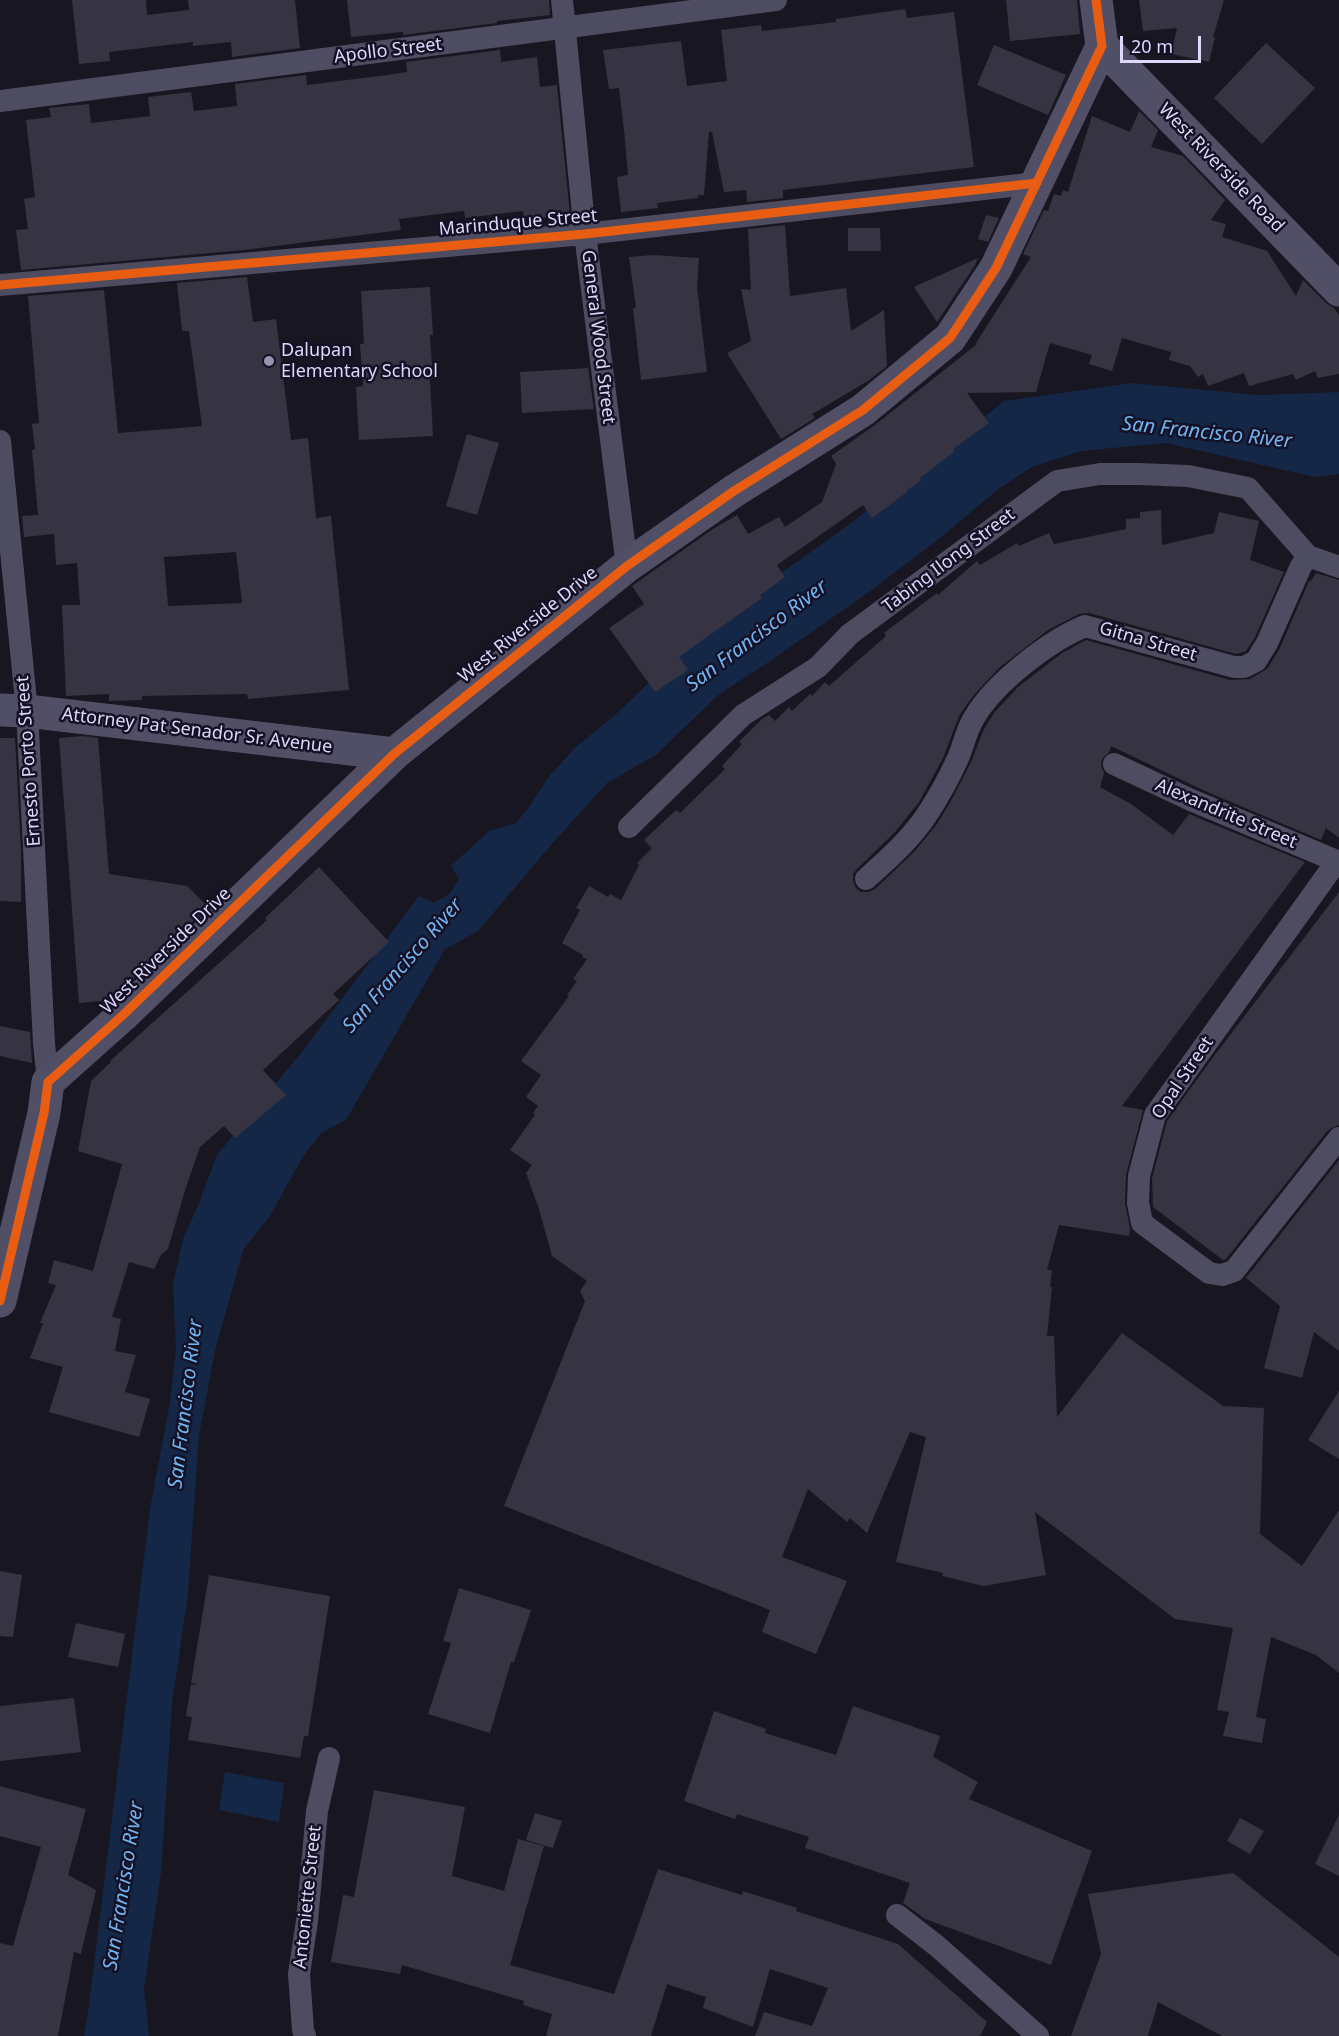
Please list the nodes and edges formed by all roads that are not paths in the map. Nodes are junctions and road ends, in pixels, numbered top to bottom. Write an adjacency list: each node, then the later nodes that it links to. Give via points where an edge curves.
1 (562, 0): 4 (street, General Wood Street)
2 (776, 0): 4 (street, Apollo Street)
3 (1096, 0): 5 (street)
4 (566, 27): 6 (street, Apollo Street); 8 (street, General Wood Street)
5 (1102, 46): 7 (street, West Riverside Drive); 10 (street, West Riverside Road)
6 (0, 101)
7 (1037, 183): 8 (street, Marinduque Street); 13 (street, West Riverside Drive, via 996,268 950,338 864,410 734,491)
8 (585, 234): 9 (street, Marinduque Street); 13 (street, General Wood Street)
9 (0, 285)
10 (1339, 290)
11 (0, 441): 15 (street, Ernesto Porto Street)
12 (1308, 556): 14 (street); 18 (street, Tabing Ilong Street, via 1248,488 1188,476 1138,474 1100,474 1057,481 850,634 818,667 743,715); 20 (street, Gitna Street, via 1267,643 1250,665 1234,667 1085,626 1040,652 996,688 980,708 927,814 904,844)
13 (627, 566): 16 (street, West Riverside Drive)
14 (1339, 567)
15 (14, 710): 16 (street, Attorney Pat Senador Sr. Avenue); 21 (street, Ernesto Porto Street)
16 (394, 754): 21 (street, West Riverside Drive, via 132,1007)
17 (1114, 764): 19 (street, Alexandrite Street)
18 (629, 827)
19 (1338, 861): 22 (street, Opal Street, via 1155,1115 1139,1176 1142,1223 1209,1273 1222,1275 1234,1270)
20 (866, 879)
21 (48, 1082): 23 (street)
22 (1339, 1138)
23 (0, 1301)
24 (329, 1758): 26 (street, Antoniette Street, via 317,1811 300,1974)
25 (897, 1915): 27 (street)
26 (305, 2036)
27 (1038, 2036)

